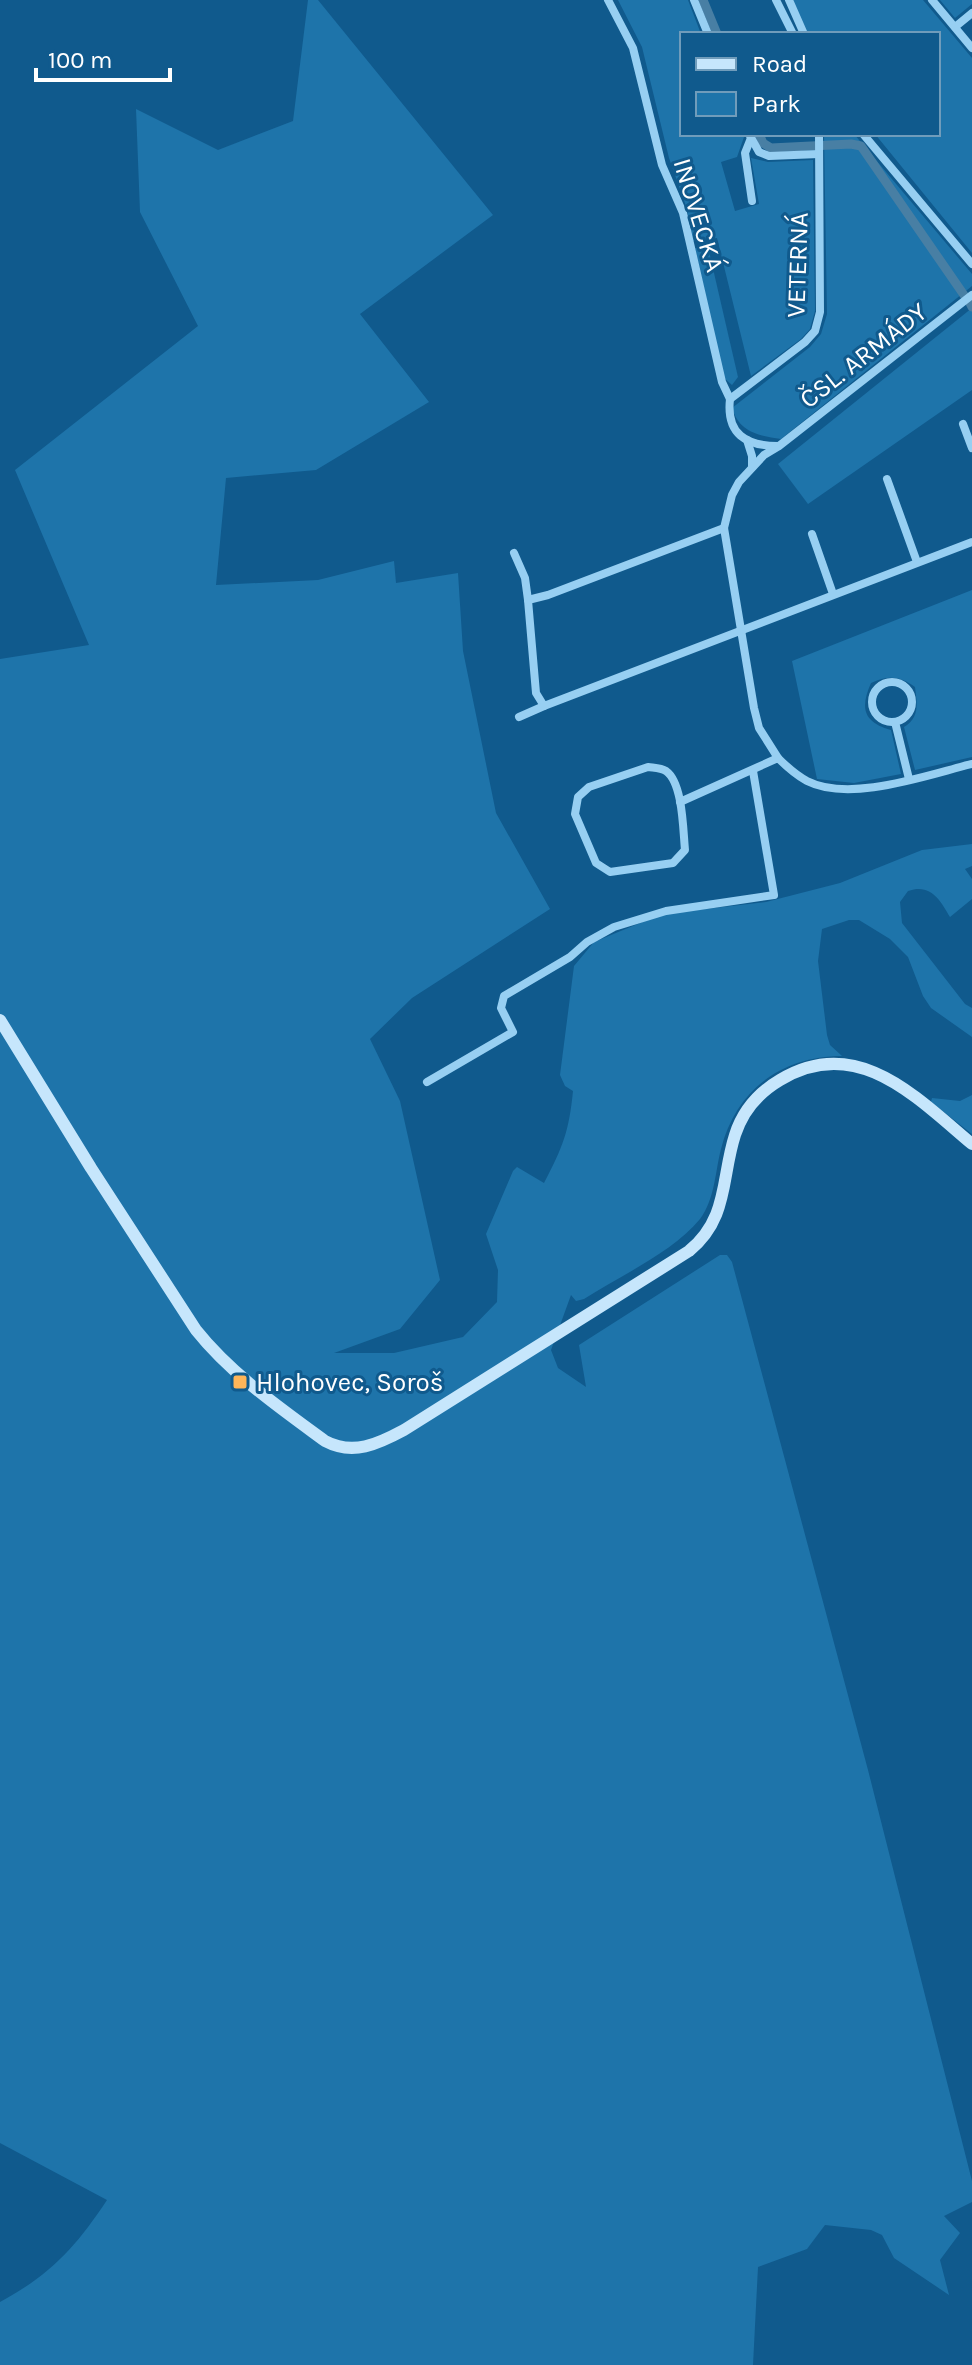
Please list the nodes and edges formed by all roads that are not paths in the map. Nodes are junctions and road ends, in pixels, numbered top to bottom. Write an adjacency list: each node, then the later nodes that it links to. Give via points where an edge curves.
1 (608, 0): 19 (street, INOVECKÁ, via 633,48 662,165 683,213)
2 (694, 0): 8 (street)
3 (776, 0): 9 (street)
4 (789, 0): 10 (street)
5 (932, 0): 7 (street)
6 (972, 13): 7 (street)
7 (955, 27): 11 (street)
8 (707, 32)
9 (792, 32)
10 (803, 32)
11 (972, 48)
12 (750, 136): 15 (street, via 759,152 769,156); 16 (street, via 745,153)
13 (819, 136): 15 (street, VETERNÁ)
14 (865, 136): 17 (street)
15 (819, 154): 19 (street, VETERNÁ, via 820,312 815,331)
16 (752, 201)
17 (972, 264)
18 (972, 295): 22 (street, ČSL. ARMÁDY)
19 (730, 399): 21 (street, via 728,416 734,431)
20 (963, 424): 23 (street)
21 (747, 440): 22 (street); 24 (street)
22 (779, 446): 24 (street, ČSL. ARMÁDY)
23 (972, 448)
24 (752, 467): 26 (street, ČSL. ARMÁDY, via 732,495)
25 (887, 479): 30 (street)
26 (724, 528): 32 (street); 33 (street)
27 (812, 534): 31 (street)
28 (972, 542): 30 (street)
29 (514, 553): 32 (street)
30 (917, 562): 31 (street)
31 (833, 594): 33 (street)
32 (528, 600): 34 (street, via 536,693)
33 (740, 630): 34 (street); 37 (street, via 759,727)
34 (544, 706): 35 (street)
35 (519, 717)
36 (895, 722): 36 (street, via 878,717 872,706 877,688 889,683 902,685 911,696 911,709); 40 (street)
37 (778, 758): 39 (street); 40 (street, via 809,783 830,788 854,790)
38 (972, 764): 40 (street)
39 (753, 771): 41 (street); 43 (street, via 774,895 648,915 593,938 504,996 501,1008 513,1032)
40 (909, 779)
41 (680, 802): 41 (street, via 675,779 664,769 648,767 589,787 578,797 575,814 596,863 610,872 673,863 685,850)
42 (0, 1020): 44 (main road, via 203,1339 239,1374 339,1447 367,1447 404,1430 689,1251 719,1210 733,1142 747,1108 796,1071 828,1064 873,1070 910,1092)
43 (427, 1082)
44 (972, 1144)

